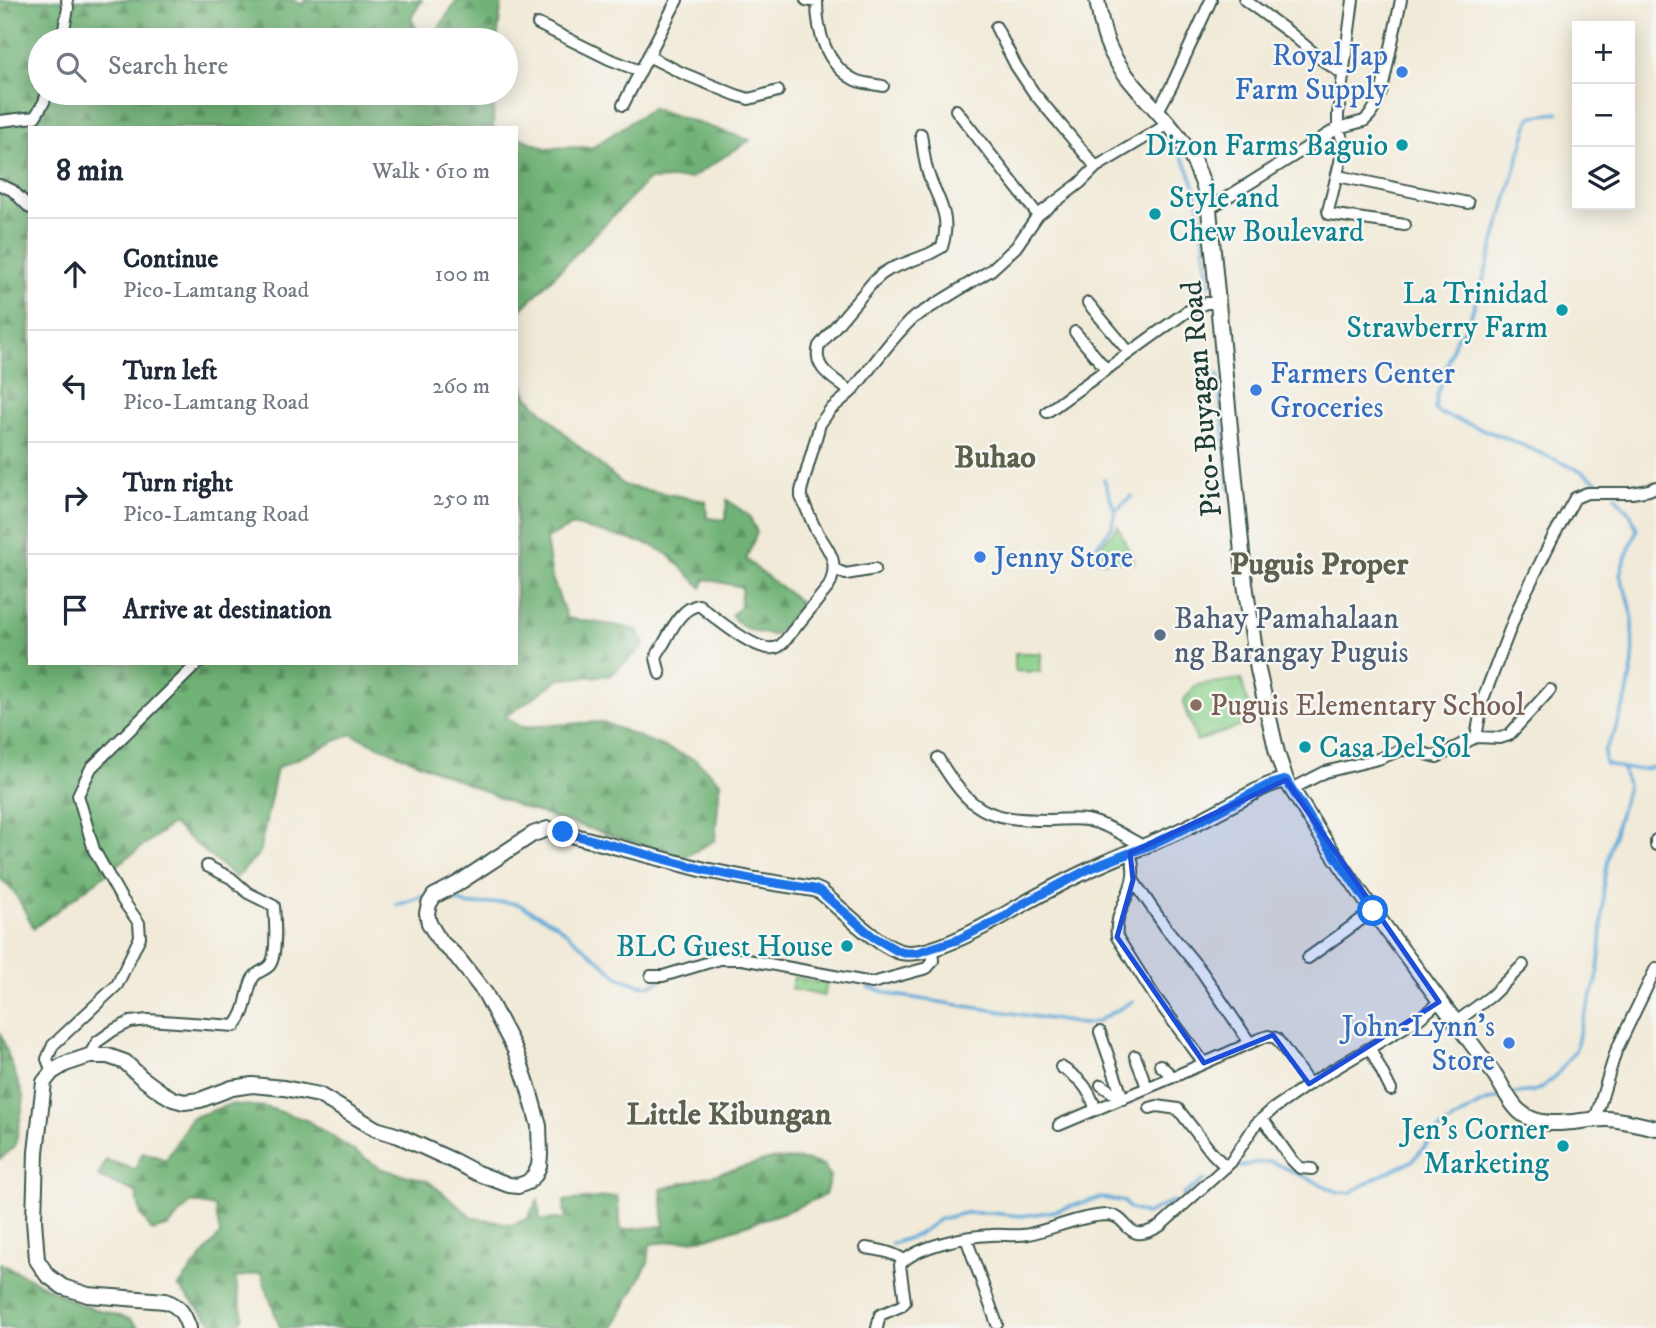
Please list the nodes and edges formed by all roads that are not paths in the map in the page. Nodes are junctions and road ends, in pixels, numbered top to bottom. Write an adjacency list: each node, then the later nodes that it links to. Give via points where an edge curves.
1 (67, 0): 11 (street)
2 (677, 0): 12 (street)
3 (1097, 0): 20 (main road, Pico-Buyagan Road, via 1111,52)
4 (1210, 0): 20 (street)
5 (1245, 0): 14 (street)
6 (1353, 0): 14 (street)
7 (1401, 0): 23 (street, via 1376,107 1364,121)
8 (814, 1): 15 (street, via 822,41 834,62 856,80)
9 (538, 24): 13 (street)
10 (996, 27): 25 (street, via 1034,93)
11 (64, 28)
12 (648, 56): 13 (street); 16 (street, via 749,99)
13 (640, 71): 18 (street)
14 (1344, 75): 23 (street)
15 (883, 86)
16 (778, 91)
17 (42, 105): 21 (street, via 35,117)
18 (623, 105)
19 (956, 110): 31 (street)
20 (1157, 111): 22 (main road, Pico-Buyagan Road)
21 (0, 121)
22 (1168, 124): 25 (street); 30 (main road, Pico-Buyagan Road, via 1186,148)
23 (1338, 128): 26 (street, via 1343,141); 30 (street)
24 (921, 134): 38 (street, via 928,171 946,219 945,236 942,247 890,269 873,282 818,346 820,366)
25 (1096, 167): 31 (street)
26 (1338, 176): 28 (street); 32 (street, via 1329,214)
27 (0, 185): 29 (street)
28 (1468, 203)
29 (28, 206)
30 (1210, 208): 34 (main road, Pico-Buyagan Road)
31 (1038, 215): 38 (street, via 1016,247 991,270 902,328)
32 (1405, 225)
33 (1088, 303): 36 (street)
34 (1213, 303): 36 (street, via 1186,313); 48 (main road, Pico-Buyagan Road, via 1262,692)
35 (1075, 332): 37 (street)
36 (1129, 352): 37 (street)
37 (1105, 369): 39 (street)
38 (851, 392): 41 (street, via 820,424 801,491 834,560)
39 (1047, 412)
40 (1656, 486): 46 (street, via 1632,493 1587,492 1575,498 1519,606 1483,699)
41 (834, 569): 42 (street, via 846,574); 44 (street, via 830,586 777,648 759,646 694,606 679,618 658,653)
42 (875, 569)
43 (196, 665): 69 (street, via 91,768 78,795 94,850 139,923 140,937 117,985 53,1045 47,1059)
44 (660, 674)
45 (1550, 690): 46 (street, via 1510,735)
46 (1476, 737): 48 (street, via 1438,756 1401,750)
47 (938, 758): 49 (street, via 960,792 985,811 1017,819 1089,821)
48 (1289, 784): 49 (main road, via 1268,785); 53 (main road, Pico-Buyagan Road)
49 (1145, 847): 50 (main road)
50 (1130, 853): 52 (street); 54 (main road, via 1066,881 957,940)
51 (207, 866): 64 (street, via 274,906 274,957 254,975 243,1016 235,1026 130,1022 97,1042)
52 (1133, 880): 62 (street); 66 (street, via 1117,937)
53 (1373, 911): 55 (street); 59 (main road, Pico-Buyagan Road)
54 (932, 948): 58 (street, via 933,961 928,968 872,983 732,959); 64 (main road, via 916,953 896,950 814,889 705,870 548,829 533,834 434,896 427,913 439,940 485,993 528,1086 540,1126 541,1155 535,1175 518,1186 376,1129 319,1095 252,1085 184,1102 161,1092 125,1062)
55 (1308, 958)
56 (1523, 965): 60 (street)
57 (1656, 968): 79 (street, via 1616,1051)
58 (651, 976)
59 (1439, 1002): 60 (main road, Pico-Buyagan Road); 63 (street)
60 (1456, 1022): 79 (main road, Pico-Buyagan Road, via 1521,1114 1556,1124)
61 (1100, 1032): 75 (street)
62 (1250, 1043): 66 (street); 71 (street, via 1276,1038)
63 (1370, 1048): 71 (street); 74 (street)
64 (89, 1056): 69 (main road)
65 (1135, 1056): 73 (street)
66 (1203, 1063): 70 (street)
67 (1160, 1066): 70 (street)
68 (1061, 1067): 77 (street, via 1085,1085)
69 (51, 1072): 88 (main road, via 44,1082 36,1152 37,1260 63,1287 88,1295 174,1304)
70 (1173, 1077): 73 (street)
71 (1309, 1084): 78 (street)
72 (1101, 1085): 75 (street)
73 (1147, 1087): 75 (street)
74 (1391, 1090)
75 (1123, 1099): 77 (street)
76 (1150, 1108): 82 (street, via 1178,1109)
77 (1096, 1110): 80 (street)
78 (1262, 1118): 82 (street); 83 (street, via 1291,1160 1300,1168)
79 (1595, 1120): 81 (main road)
80 (1059, 1125)
81 (1656, 1128)
82 (1226, 1167): 84 (street, via 1150,1232 1131,1231 1109,1215 1028,1234)
83 (1312, 1169)
84 (966, 1238): 86 (street); 87 (street)
85 (866, 1248): 86 (street)
86 (904, 1260): 89 (street, via 900,1265 905,1302 880,1315)
87 (998, 1324)
88 (189, 1328)
89 (877, 1328)

